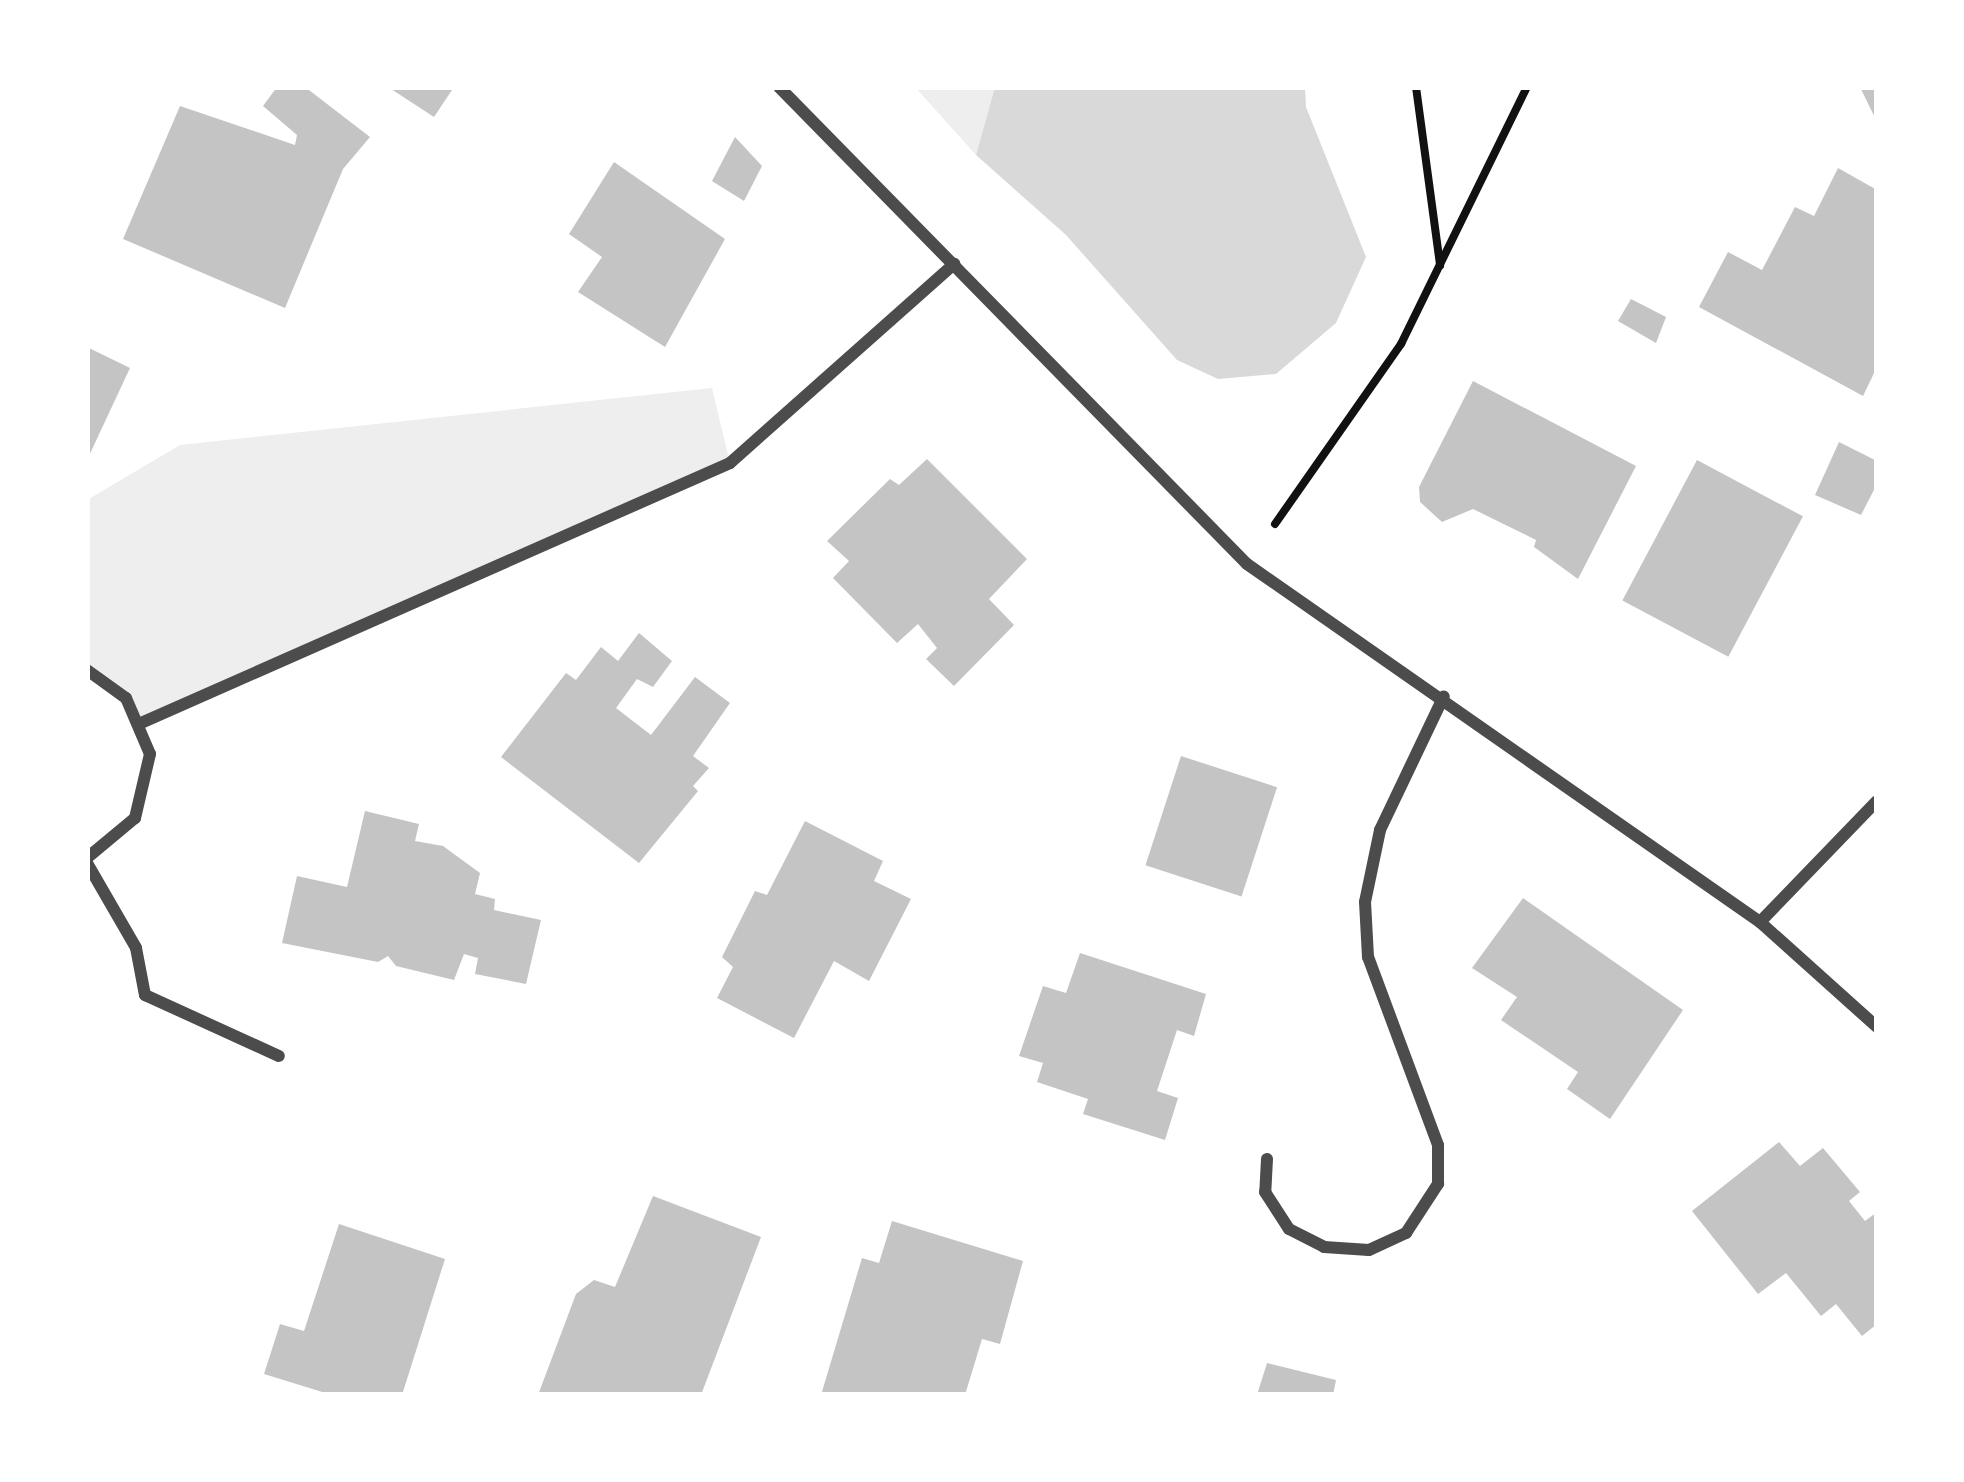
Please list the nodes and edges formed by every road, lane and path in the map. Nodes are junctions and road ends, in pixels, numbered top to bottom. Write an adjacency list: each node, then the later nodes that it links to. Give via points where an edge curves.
1 (779, 87): 4 (street)
2 (1416, 87): 5 (path)
3 (1527, 87): 5 (path)
4 (954, 264): 6 (street, via 1042,363); 9 (street, via 730,463)
5 (1440, 266): 6 (path, via 1401,344)
6 (1247, 564): 8 (street)
7 (87, 670): 9 (street, via 126,698)
8 (1444, 696): 12 (street); 15 (street, via 1380,830 1364,902 1368,957 1438,1145 1438,1184 1406,1233 1369,1250 1324,1247 1289,1228 1265,1192)
9 (141, 723): 11 (street, via 148,788 135,818)
10 (1877, 802): 12 (street)
11 (87, 861): 14 (street, via 136,948 145,995)
12 (1760, 922): 13 (street)
13 (1877, 1027)
14 (279, 1056)
15 (1267, 1159)

